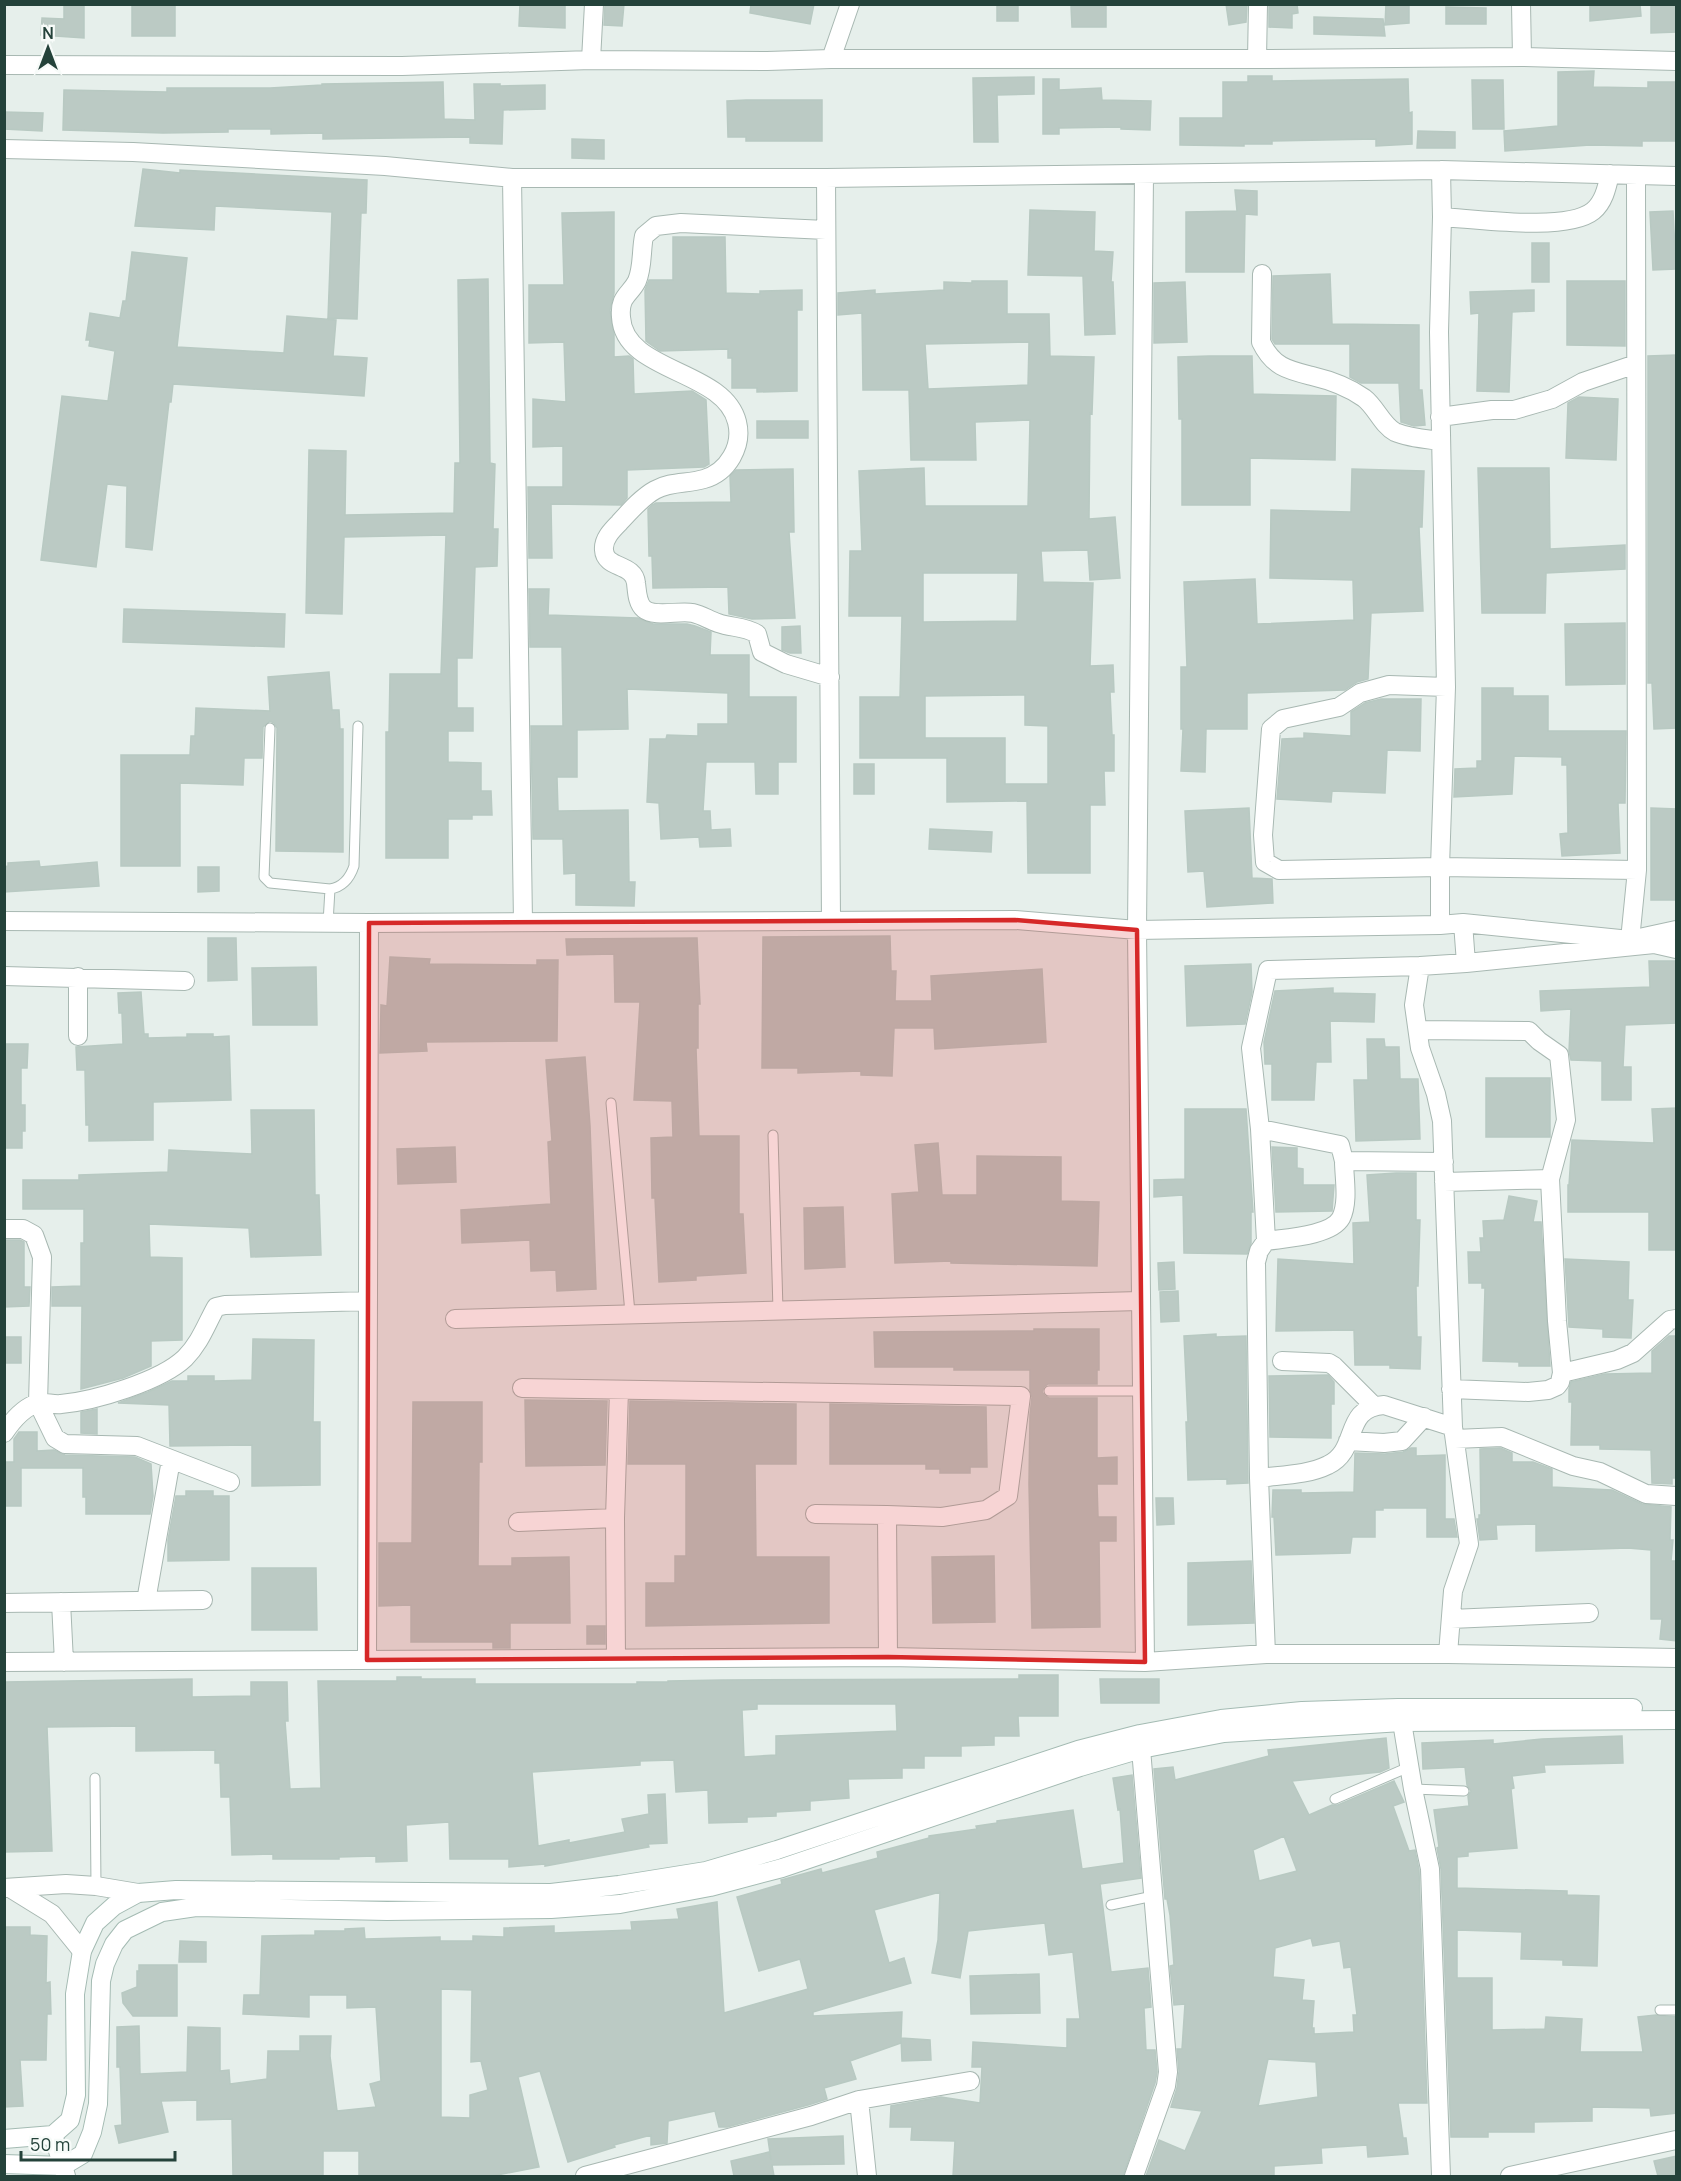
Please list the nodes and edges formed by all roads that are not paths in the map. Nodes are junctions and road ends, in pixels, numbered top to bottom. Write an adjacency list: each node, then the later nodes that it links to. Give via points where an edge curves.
1 (594, 4): 8 (street)
2 (850, 4): 6 (street)
3 (1258, 4): 7 (street)
4 (1521, 4): 5 (street)
5 (1522, 57): 7 (street); 9 (street)
6 (831, 59): 7 (street); 8 (street)
7 (1257, 59)
8 (591, 60): 10 (street, via 402,66)
9 (1677, 61)
10 (4, 65)
11 (4, 149): 17 (street, via 385,165)
12 (1441, 170): 13 (street); 14 (street); 19 (street)
13 (1610, 174): 15 (street); 19 (street, via 1604,198 1578,218 1556,223)
14 (1144, 175): 18 (street); 39 (street)
15 (1636, 176): 16 (street); 22 (street)
16 (1677, 176)
17 (512, 178): 18 (street); 33 (street)
18 (826, 178): 20 (street)
19 (1442, 217): 23 (street)
20 (826, 230): 25 (street); 25 (street, via 681,223 656,226 644,236 637,281 621,306 620,318 629,340 651,358 696,380 730,407 737,422 738,441 731,460 705,479 654,490 610,531 603,549 609,562 632,572 645,610 691,612 716,623 748,629 757,634 762,652 772,659)
21 (1262, 274): 24 (street, via 1262,342 1274,360 1290,372 1330,382 1363,397 1395,432)
22 (1636, 363): 23 (street, via 1582,382 1552,399 1514,410); 30 (street)
23 (1440, 417): 24 (street)
24 (1441, 441): 26 (street)
25 (830, 677): 34 (street)
26 (1446, 687): 29 (street); 29 (street, via 1389,685 1360,693 1339,707 1283,719 1271,729 1263,835 1264,862 1279,870)
27 (358, 726): 31 (lane, via 354,866 339,888)
28 (270, 728): 31 (lane, via 264,877 270,884)
29 (1440, 867): 30 (street); 38 (street)
30 (1637, 870): 41 (street)
31 (330, 889): 36 (lane)
32 (4, 921): 36 (street)
33 (524, 921): 34 (street); 37 (street)
34 (831, 921): 39 (street, via 1015,920)
35 (1463, 922): 38 (street); 41 (street); 43 (street)
36 (328, 923): 37 (street)
37 (369, 923): 59 (street)
38 (1440, 925): 39 (street)
39 (1137, 930): 60 (street)
40 (1677, 930): 41 (street)
41 (1630, 940)
42 (1677, 949): 43 (street, via 1654,944)
43 (1466, 963): 44 (street)
44 (1420, 966): 48 (street, via 1414,1005); 51 (street, via 1268,970 1251,1048)
45 (4, 976): 46 (street)
46 (78, 977): 47 (street); 49 (street)
47 (185, 981)
48 (1418, 1030): 54 (street, via 1442,1121); 55 (street, via 1529,1031 1559,1055 1566,1120)
49 (78, 1036)
50 (611, 1103): 62 (lane)
51 (1260, 1129): 53 (street, via 1340,1144); 58 (street)
52 (772, 1135): 61 (lane)
53 (1344, 1161): 54 (street); 58 (street, via 1344,1205 1340,1219 1326,1231)
54 (1444, 1162): 56 (street)
55 (1550, 1179): 56 (street); 66 (street)
56 (1444, 1182): 68 (street)
57 (4, 1229): 72 (street, via 23,1229 34,1235 42,1257)
58 (1266, 1241): 79 (street, via 1256,1262)
59 (368, 1301): 72 (street, via 216,1307 203,1335 184,1359 158,1376 110,1394 61,1404); 97 (street)
60 (1140, 1301): 61 (street); 71 (street)
61 (778, 1310): 62 (street)
62 (630, 1313): 63 (street)
63 (455, 1319)
64 (1677, 1319): 66 (street, via 1670,1320 1633,1353)
65 (1282, 1361): 73 (street, via 1315,1361 1334,1366)
66 (1562, 1373): 68 (street, via 1557,1386 1548,1390)
67 (522, 1388): 69 (street)
68 (1451, 1389): 76 (street)
69 (619, 1390): 83 (street, via 1021,1396 1008,1496 986,1510 942,1516); 84 (street)
70 (1049, 1391): 71 (lane)
71 (1142, 1391): 100 (street)
72 (38, 1403): 75 (street, via 18,1415); 78 (street, via 56,1438 65,1444 137,1446)
73 (1374, 1406): 74 (street, via 1384,1405); 77 (street, via 1365,1409)
74 (1424, 1417): 76 (street); 77 (street, via 1402,1441)
75 (4, 1433)
76 (1454, 1433): 81 (street, via 1502,1437 1573,1466 1600,1472 1646,1494); 91 (street, via 1469,1544 1453,1590)
77 (1348, 1441): 79 (street, via 1342,1454 1329,1465)
78 (171, 1460): 80 (street); 87 (street)
79 (1259, 1478): 92 (street)
80 (230, 1482)
81 (1677, 1496)
82 (815, 1514): 83 (street)
83 (887, 1515): 94 (street)
84 (615, 1518): 85 (street); 96 (street)
85 (518, 1522)
86 (204, 1600): 87 (street)
87 (146, 1601): 88 (street)
88 (61, 1602): 89 (street); 99 (street)
89 (4, 1603)
90 (1589, 1613): 91 (street)
91 (1451, 1619): 93 (street)
92 (1266, 1654): 93 (street); 100 (street)
93 (1448, 1654): 95 (street)
94 (888, 1657): 96 (street); 100 (street)
95 (1677, 1658)
96 (616, 1659): 97 (street)
97 (367, 1660): 99 (street)
98 (4, 1662): 99 (street)
99 (64, 1662)
100 (1145, 1662)
101 (1677, 1708): 112 (street, via 1398,1708 1221,1719 1078,1750 706,1871 596,1888 551,1893)
102 (1677, 1720): 103 (street)
103 (1402, 1722): 104 (street, via 1224,1733); 105 (street)
104 (1141, 1749): 113 (street); 124 (street, via 782,1868 620,1904 387,1911 196,1907 162,1912 125,1930 105,1964 101,1981 98,2104 83,2154)
105 (1409, 1767): 107 (street); 109 (lane)
106 (95, 1778): 110 (lane)
107 (1413, 1789): 108 (lane); 128 (street, via 1430,1869)
108 (1464, 1791)
109 (1335, 1799)
110 (96, 1886): 111 (street); 112 (street)
111 (7, 1888): 115 (street, via 52,1914)
112 (138, 1893): 115 (street, via 94,1923)
113 (1153, 1896): 114 (lane); 127 (street, via 1168,2072)
114 (1111, 1905)
115 (81, 1951): 120 (street, via 75,1994 76,2095 70,2120)
116 (1660, 2010): 117 (lane)
117 (1677, 2010)
118 (970, 2081): 119 (street)
119 (859, 2100): 125 (street); 126 (street)
120 (53, 2136): 121 (street); 124 (street)
121 (4, 2139)
122 (1677, 2140): 129 (street)
123 (4, 2164): 124 (street)
124 (64, 2171)
125 (585, 2176)
126 (867, 2176)
127 (1134, 2176)
128 (1441, 2176)
129 (1510, 2176)

